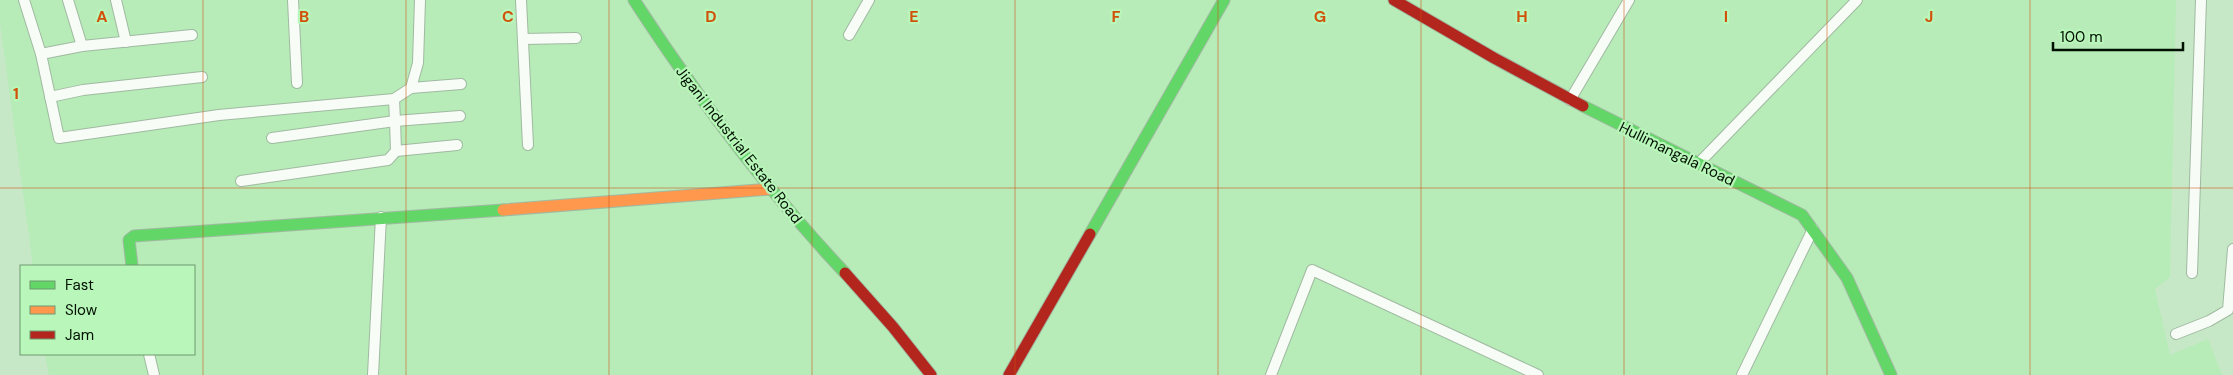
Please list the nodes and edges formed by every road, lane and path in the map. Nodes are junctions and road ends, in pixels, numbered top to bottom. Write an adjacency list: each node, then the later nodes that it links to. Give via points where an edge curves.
1 (24, 0): 20 (street)
2 (68, 0): 19 (street)
3 (116, 0): 18 (street)
4 (293, 0): 22 (street)
5 (420, 0): 24 (street, via 418,63)
6 (521, 0): 17 (street)
7 (634, 0): 36 (street, Jigani Industrial Estate Road, via 678,67)
8 (869, 0): 15 (street)
9 (1224, 0): 47 (street)
10 (1394, 0): 27 (street, Hullimangala Road, via 1456,39)
11 (1629, 0): 27 (street)
12 (1857, 0): 34 (street)
13 (2200, 0): 41 (street)
14 (192, 35): 18 (street)
15 (849, 35)
16 (576, 38): 17 (street)
17 (523, 39): 32 (street)
18 (126, 42): 19 (street)
19 (82, 46): 20 (street)
20 (41, 54): 25 (street)
21 (202, 77): 25 (street, via 83,90)
22 (298, 83)
23 (461, 84): 24 (street)
24 (411, 88): 26 (street)
25 (50, 97): 26 (street, via 59,138 219,115)
26 (394, 99): 29 (street)
27 (1570, 100): 34 (street, Hullimangala Road)
28 (460, 116): 29 (street)
29 (395, 121): 30 (street); 33 (street)
30 (272, 138)
31 (457, 145): 33 (street)
32 (528, 145)
33 (396, 151): 35 (street, via 388,160)
34 (1698, 164): 38 (street, Hullimangala Road, via 1802,216)
35 (241, 181)
36 (770, 189): 37 (street); 46 (street, Jigani Industrial Estate Road, via 889,321)
37 (381, 217): 40 (street, via 134,236 128,246); 45 (street)
38 (1813, 229): 50 (street); 51 (street, Hullimangala Road, via 1847,278)
39 (2233, 249): 42 (street, via 2228,310)
40 (132, 265)
41 (2192, 273)
42 (2176, 334)
43 (149, 355): 44 (street)
44 (154, 375)
45 (373, 375)
46 (931, 375)
47 (1009, 375)
48 (1271, 375): 49 (street, via 1312,270)
49 (1538, 375)
50 (1742, 375)
51 (1891, 375)

